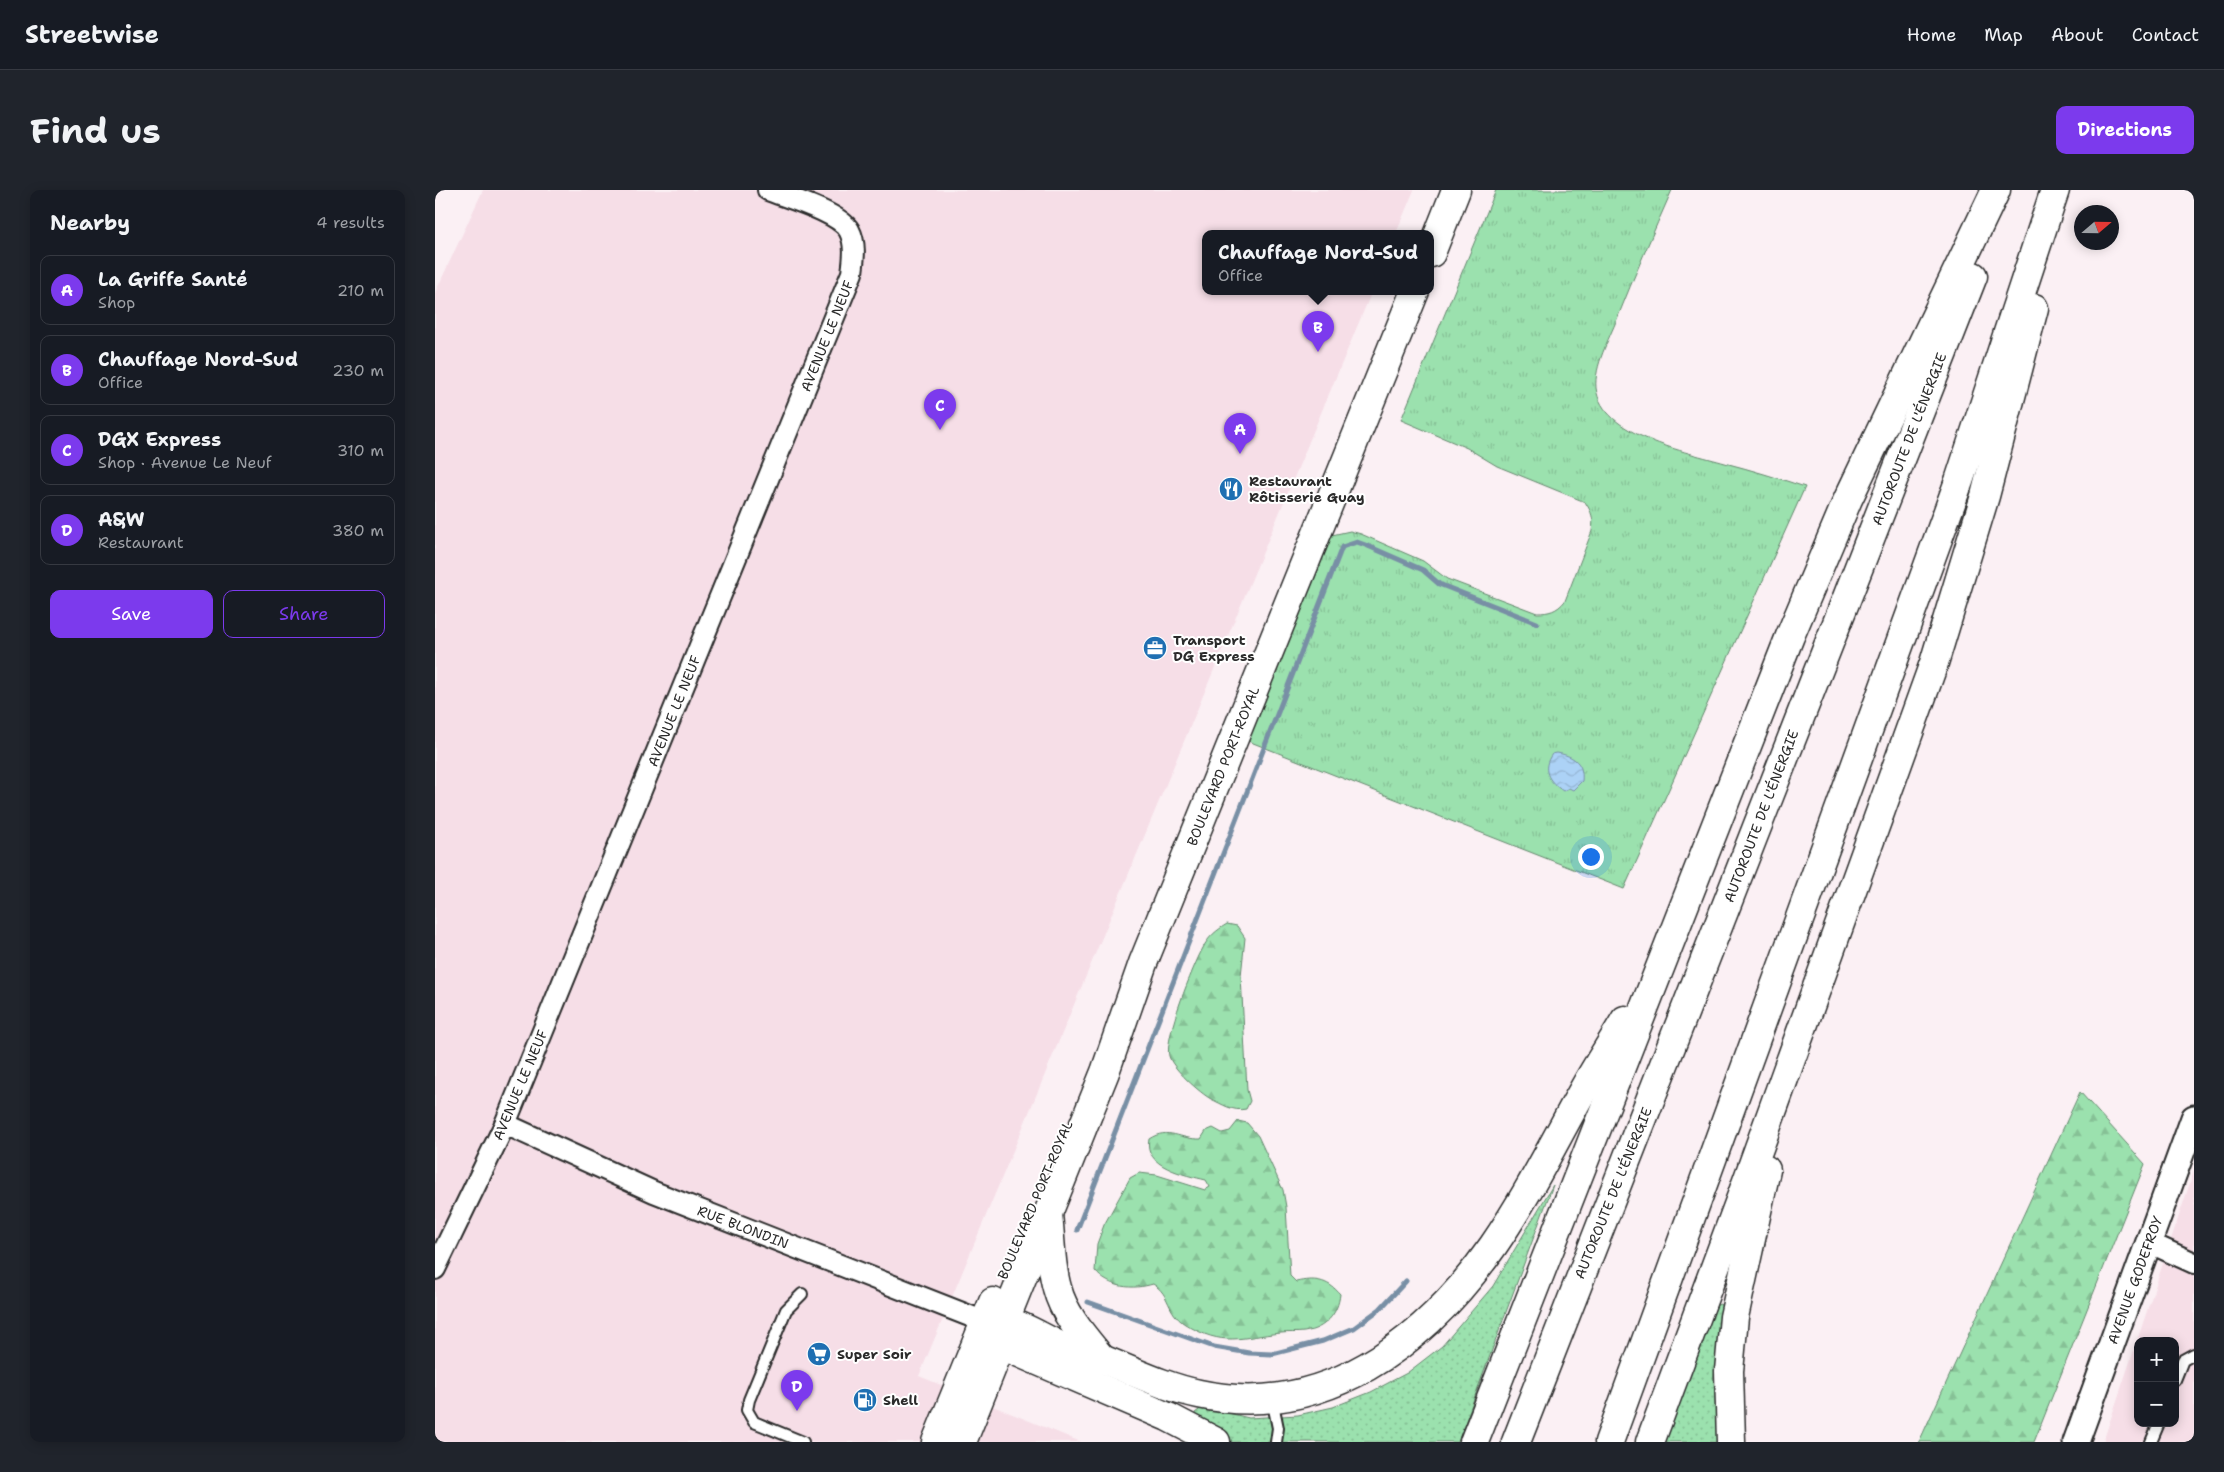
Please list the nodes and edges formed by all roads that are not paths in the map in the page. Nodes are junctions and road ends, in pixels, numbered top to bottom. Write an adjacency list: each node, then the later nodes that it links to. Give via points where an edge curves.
1 (768, 190): 13 (street, AVENUE LE NEUF, via 829,214 848,230 855,252 853,273)
2 (1456, 190): 7 (main road)
3 (1996, 190): 9 (main road, via 1844,508 1776,670)
4 (2005, 190): 31 (main road, AUTOROUTE DE L'ÉNERGIE)
5 (2055, 190): 32 (main road, via 1959,481)
6 (2065, 190): 11 (main road, via 1956,595)
7 (1434, 245)
8 (1413, 295): 10 (main road, BOULEVARD PORT-ROYAL)
9 (1665, 954): 23 (main road, via 1582,1091 1522,1201 1492,1246 1451,1297 1403,1341 1356,1373 1319,1390); 30 (main road)
10 (1143, 962): 14 (main road, BOULEVARD PORT-ROYAL, via 1105,1072); 19 (main road, BOULEVARD PORT-ROYAL, via 1051,1159)
11 (1787, 1071): 33 (main road); 34 (main road, via 1734,1317 1729,1380)
12 (2194, 1118): 15 (street, AVENUE GODEFROY)
13 (505, 1124): 17 (street, AVENUE LE NEUF); 19 (street, RUE BLONDIN, via 654,1192)
14 (1048, 1215): 19 (main road, BOULEVARD PORT-ROYAL); 21 (main road, via 1054,1274 1060,1298 1079,1331)
15 (2148, 1242): 16 (street); 35 (street, AVENUE GODEFROY)
16 (2194, 1263)
17 (435, 1269)
18 (802, 1294): 25 (lane, via 786,1310 747,1410 754,1422)
19 (997, 1329): 21 (main road); 26 (main road, BOULEVARD PORT-ROYAL); 27 (main road, BOULEVARD PORT-ROYAL); 28 (main road)
20 (2194, 1354): 22 (lane, via 2183,1360)
21 (1101, 1359): 23 (main road, via 1151,1380 1199,1394)
22 (2179, 1370)
23 (1272, 1399): 29 (lane)
24 (2157, 1427): 36 (lane)
25 (803, 1442)
26 (936, 1442)
27 (962, 1442)
28 (1216, 1442)
29 (1276, 1442)
30 (1474, 1442)
31 (1516, 1442)
32 (1609, 1442)
33 (1651, 1442)
34 (1731, 1442)
35 (2076, 1442)
36 (2151, 1442)

